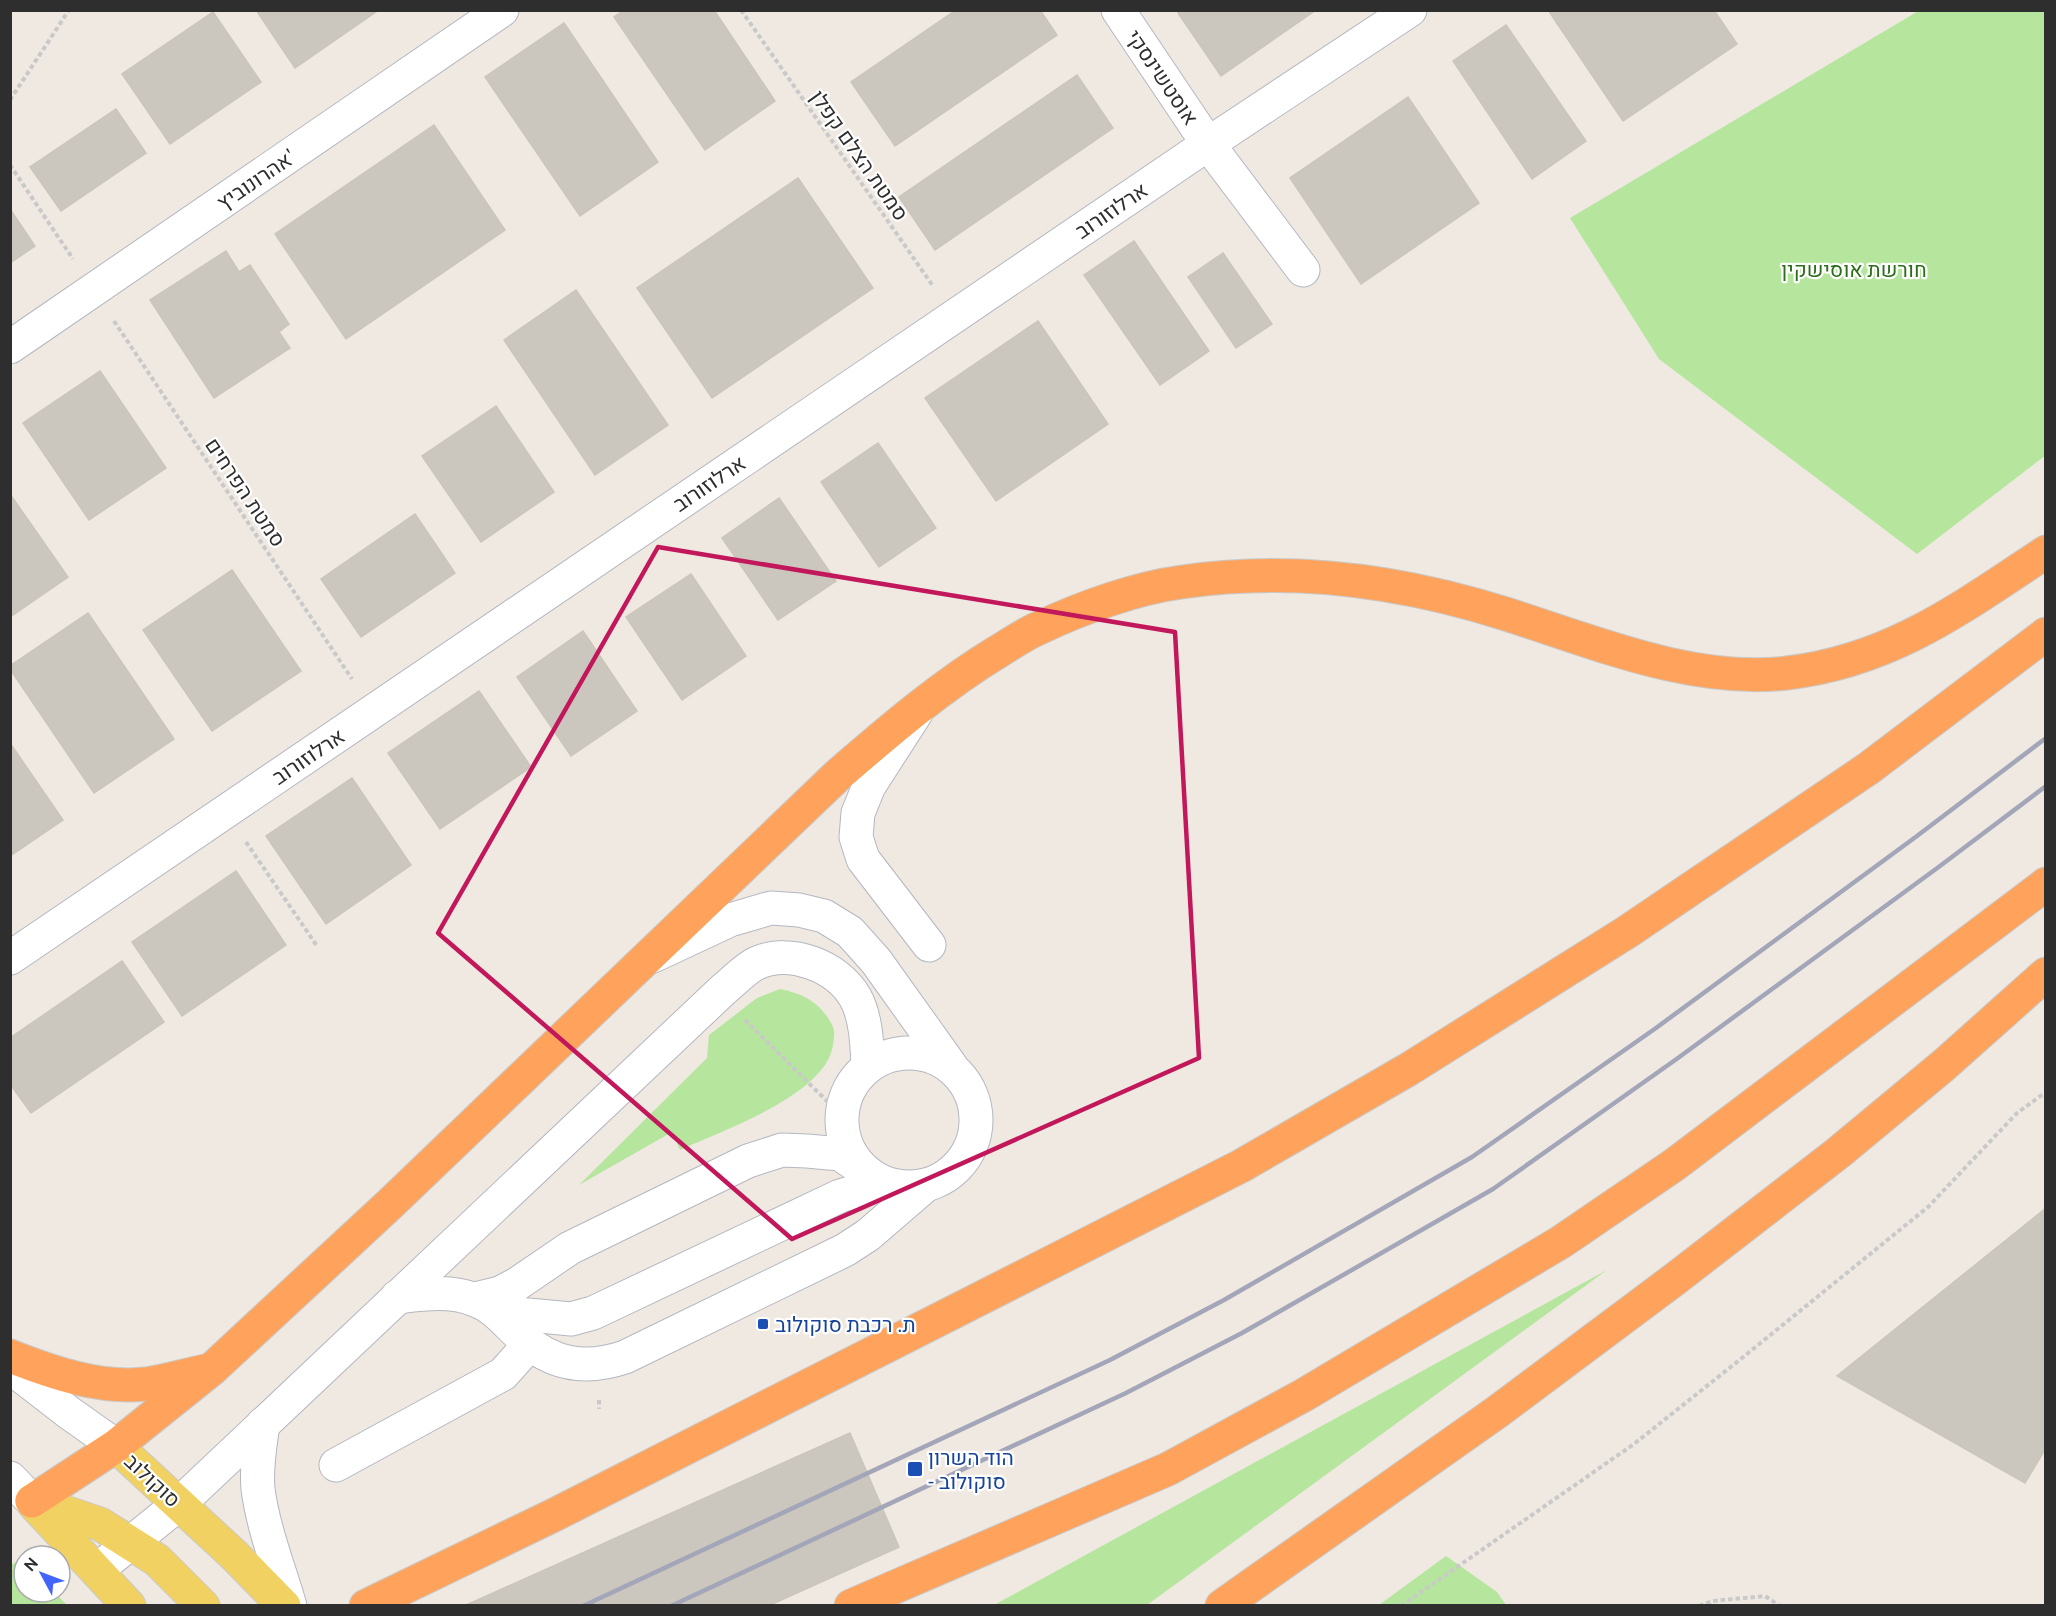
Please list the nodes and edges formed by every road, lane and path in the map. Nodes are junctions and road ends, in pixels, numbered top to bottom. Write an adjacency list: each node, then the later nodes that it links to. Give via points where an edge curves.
1 (69, 10): 6 (path)
2 (502, 10): 10 (street, אהרונוביץ')
3 (741, 10): 11 (path, סמטת הצלם קפלן)
4 (1118, 10): 7 (street, אוסטשינסקי)
5 (1410, 10): 7 (street, ארלוזורוב)
6 (10, 100)
7 (1208, 144): 9 (street, אוסטשינסקי); 11 (street, ארלוזורוב)
8 (10, 165): 10 (path, סמטת הפרחים)
9 (1303, 270)
10 (94, 290): 12 (street, אהרונוביץ'); 16 (path, סמטת הפרחים)
11 (954, 316): 16 (street, ארלוזורוב)
12 (10, 347)
13 (2046, 552): 15 (highway, via 1920,632 1877,652 1786,674 1736,675 1668,664 1488,608 1399,586 1324,577 1246,575 1179,582 1103,601 1036,629 970,669)
14 (2046, 634): 48 (highway, via 1869,768 1627,932 1409,1069 1241,1166 554,1515)
15 (920, 706): 19 (street, via 869,786 858,813 856,837 863,859); 22 (highway, via 838,775)
16 (374, 711): 17 (street, ארלוזורוב)
17 (226, 812): 20 (path); 21 (street, ארלוזורוב)
18 (2046, 884): 49 (highway, via 1692,1151 1561,1242 1313,1389 1168,1469)
19 (929, 945)
20 (317, 946)
21 (10, 958)
22 (644, 960): 26 (street, via 730,920 771,908 824,916 850,932 876,961); 36 (highway)
23 (2046, 974): 50 (highway, via 1838,1153 1693,1265 1497,1412)
24 (718, 994): 25 (street, via 756,963 778,957 816,964 838,977 855,997 863,1022); 28 (path); 31 (street)
25 (868, 1065): 26 (street, via 891,1054 918,1052 942,1060); 28 (street, via 844,1100)
26 (954, 1070): 30 (street, via 972,1095 976,1116 974,1139 965,1157 946,1176)
27 (2046, 1092): 51 (path, via 2018,1113 1928,1207 1634,1444)
28 (842, 1116): 29 (street, via 849,1152)
29 (874, 1177): 30 (street, via 905,1187); 32 (street, via 593,1313 571,1319); 32 (street, via 840,1154 782,1150 748,1161 570,1248)
30 (926, 1185): 33 (street, via 845,1250 625,1358 578,1365)
31 (397, 1297): 32 (street, via 430,1293); 37 (street)
32 (486, 1306): 33 (street)
33 (530, 1344): 39 (street, via 503,1374)
34 (10, 1356): 36 (highway, via 45,1370 111,1384 145,1384)
35 (10, 1367): 38 (street, סוקולוב)
36 (212, 1369): 38 (highway)
37 (263, 1424): 41 (street); 47 (street, via 258,1488)
38 (116, 1446): 40 (highway); 41 (main road, סוקולוב)
39 (336, 1465)
40 (18, 1498): 42 (main road, via 100,1524); 43 (main road)
41 (179, 1504): 42 (street); 46 (main road, סוקולוב)
42 (131, 1544): 43 (street); 45 (main road, via 157,1560)
43 (97, 1570): 44 (main road)
44 (129, 1605)
45 (203, 1605)
46 (284, 1605)
47 (290, 1605)
48 (366, 1605)
49 (851, 1605)
50 (1222, 1605)
51 (1401, 1605)
52 (1699, 1605): 53 (path, via 1765,1596)
53 (1780, 1605)

